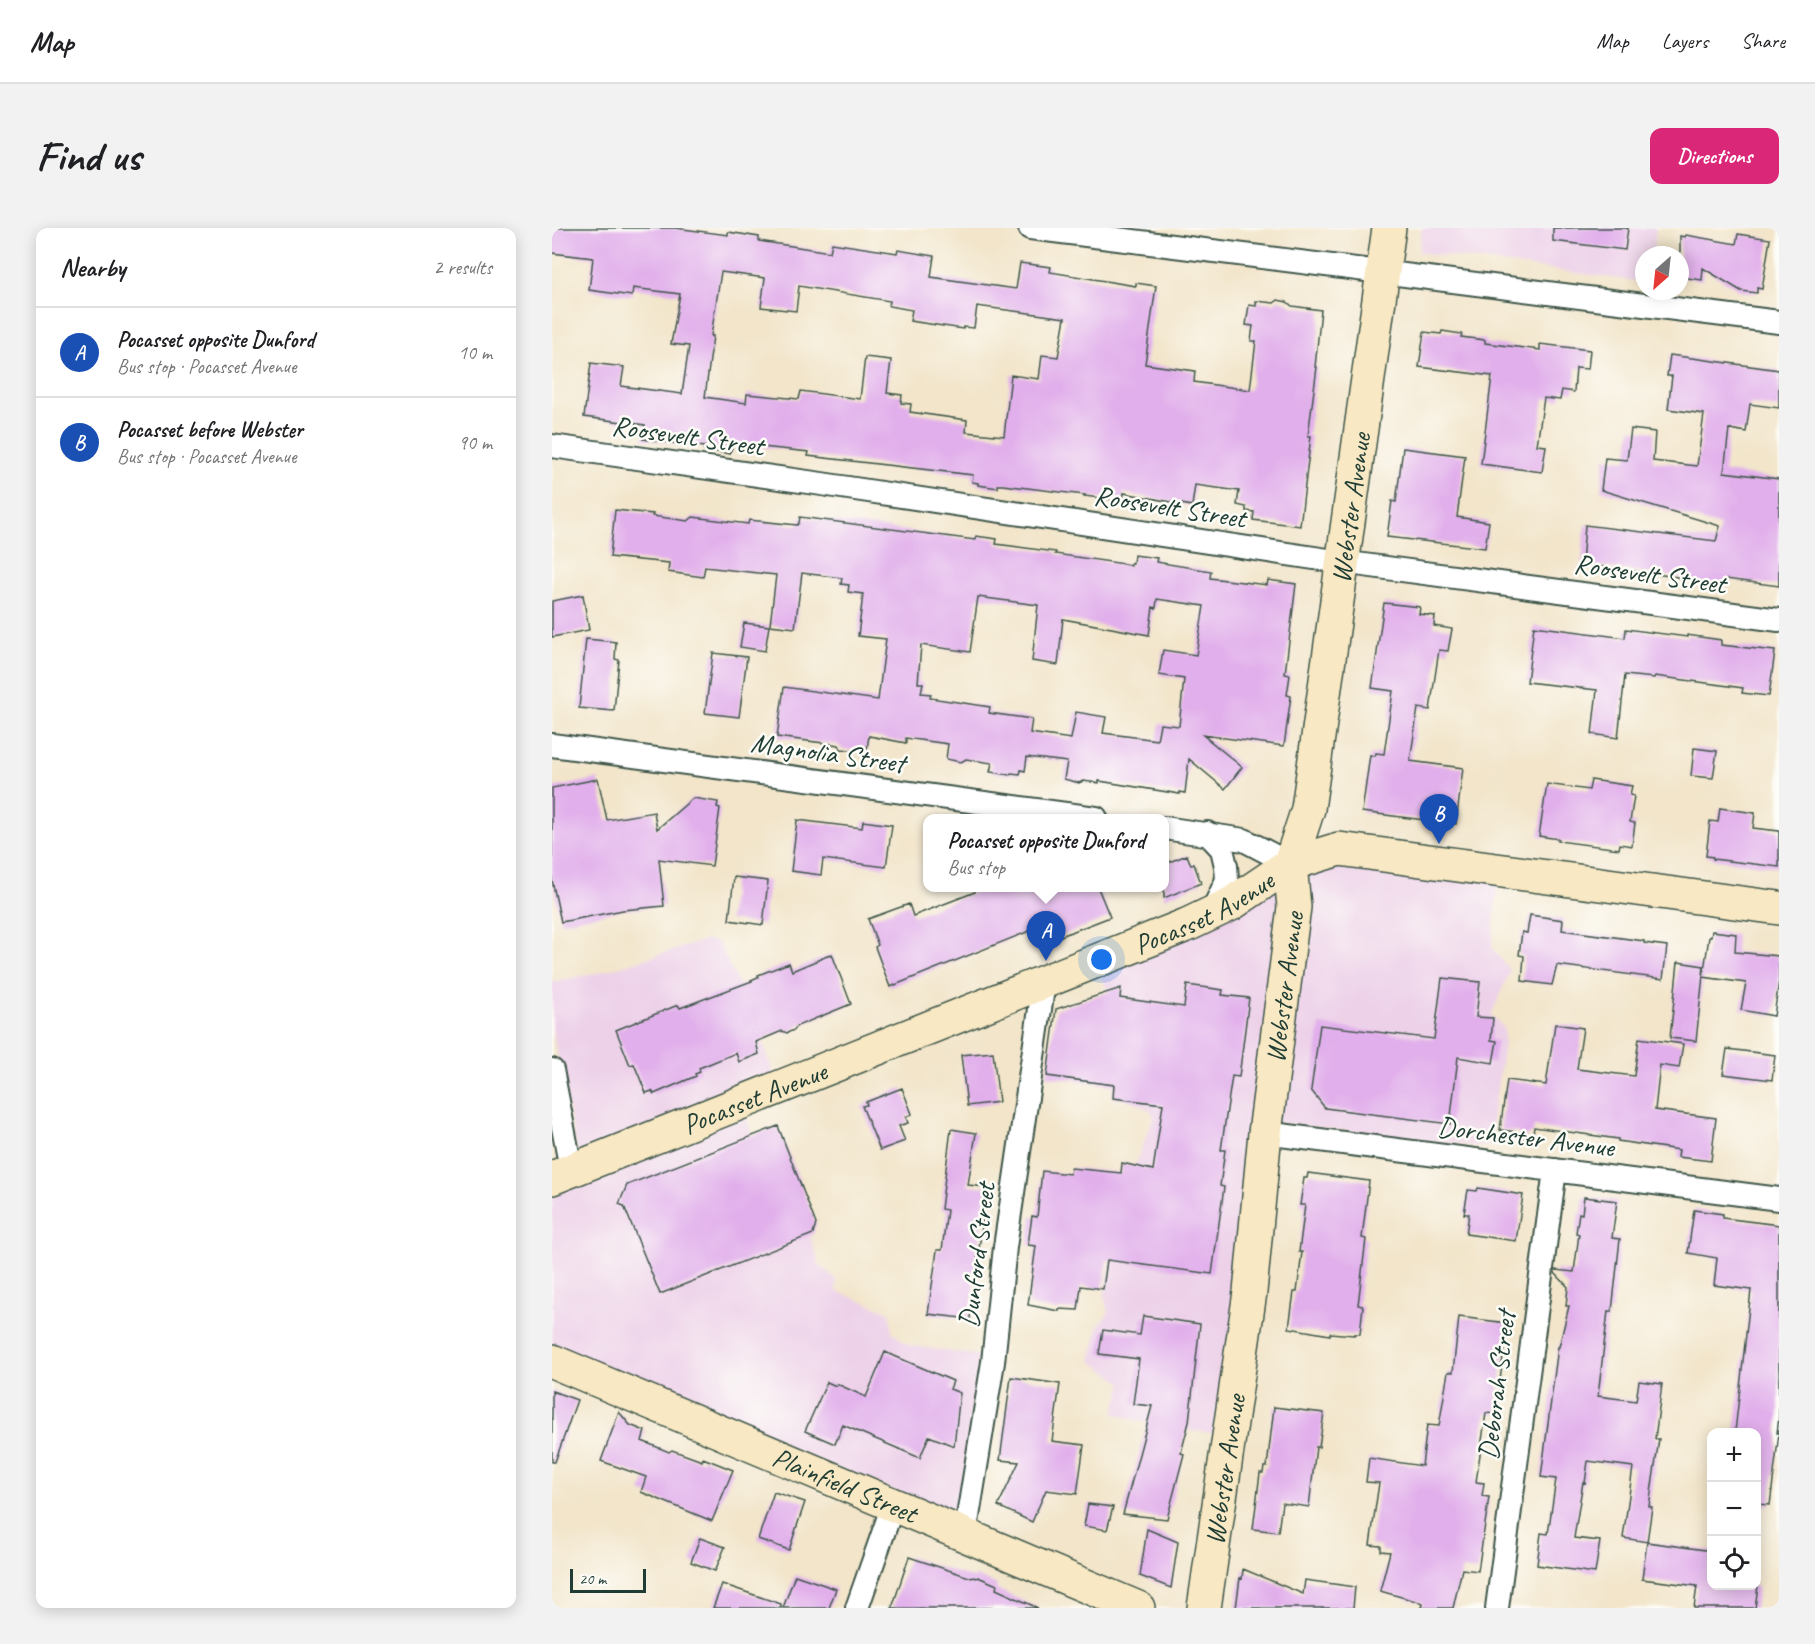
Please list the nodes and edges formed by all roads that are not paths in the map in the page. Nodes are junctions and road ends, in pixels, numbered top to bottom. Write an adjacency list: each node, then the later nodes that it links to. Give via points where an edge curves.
1 (1030, 228): 3 (street)
2 (1389, 228): 3 (main road, Webster Avenue)
3 (1383, 271): 4 (street); 6 (main road, Webster Avenue)
4 (1779, 322)
5 (552, 446): 6 (street, Roosevelt Street)
6 (1341, 562): 7 (street, Roosevelt Street); 12 (main road, Webster Avenue, via 1308,809)
7 (1779, 620)
8 (552, 745): 9 (street, Magnolia Street)
9 (1059, 814)
10 (1169, 829): 11 (street)
11 (1207, 834): 12 (street, via 1244,840); 14 (street, via 1222,849 1227,880)
12 (1290, 864): 13 (main road, Pocasset Avenue, via 1339,849); 14 (main road, Pocasset Avenue); 17 (main road, Webster Avenue, via 1294,907)
13 (1779, 908)
14 (1211, 914): 15 (main road, Pocasset Avenue)
15 (1044, 982): 19 (main road, Pocasset Avenue); 23 (street, Dunford Street, via 1005,1247 993,1362)
16 (552, 1070): 19 (street)
17 (1265, 1133): 18 (street, Dorchester Avenue); 26 (main road, Webster Avenue, via 1250,1292)
18 (1555, 1170): 20 (street, Dorchester Avenue); 27 (street, Deborah Street)
19 (562, 1173)
20 (1779, 1199)
21 (552, 1361): 22 (main road, Plainfield Street)
22 (893, 1505): 23 (main road, Plainfield Street); 24 (street)
23 (965, 1535): 25 (main road, Plainfield Street)
24 (857, 1608)
25 (1138, 1608)
26 (1204, 1608)
27 (1497, 1608)

